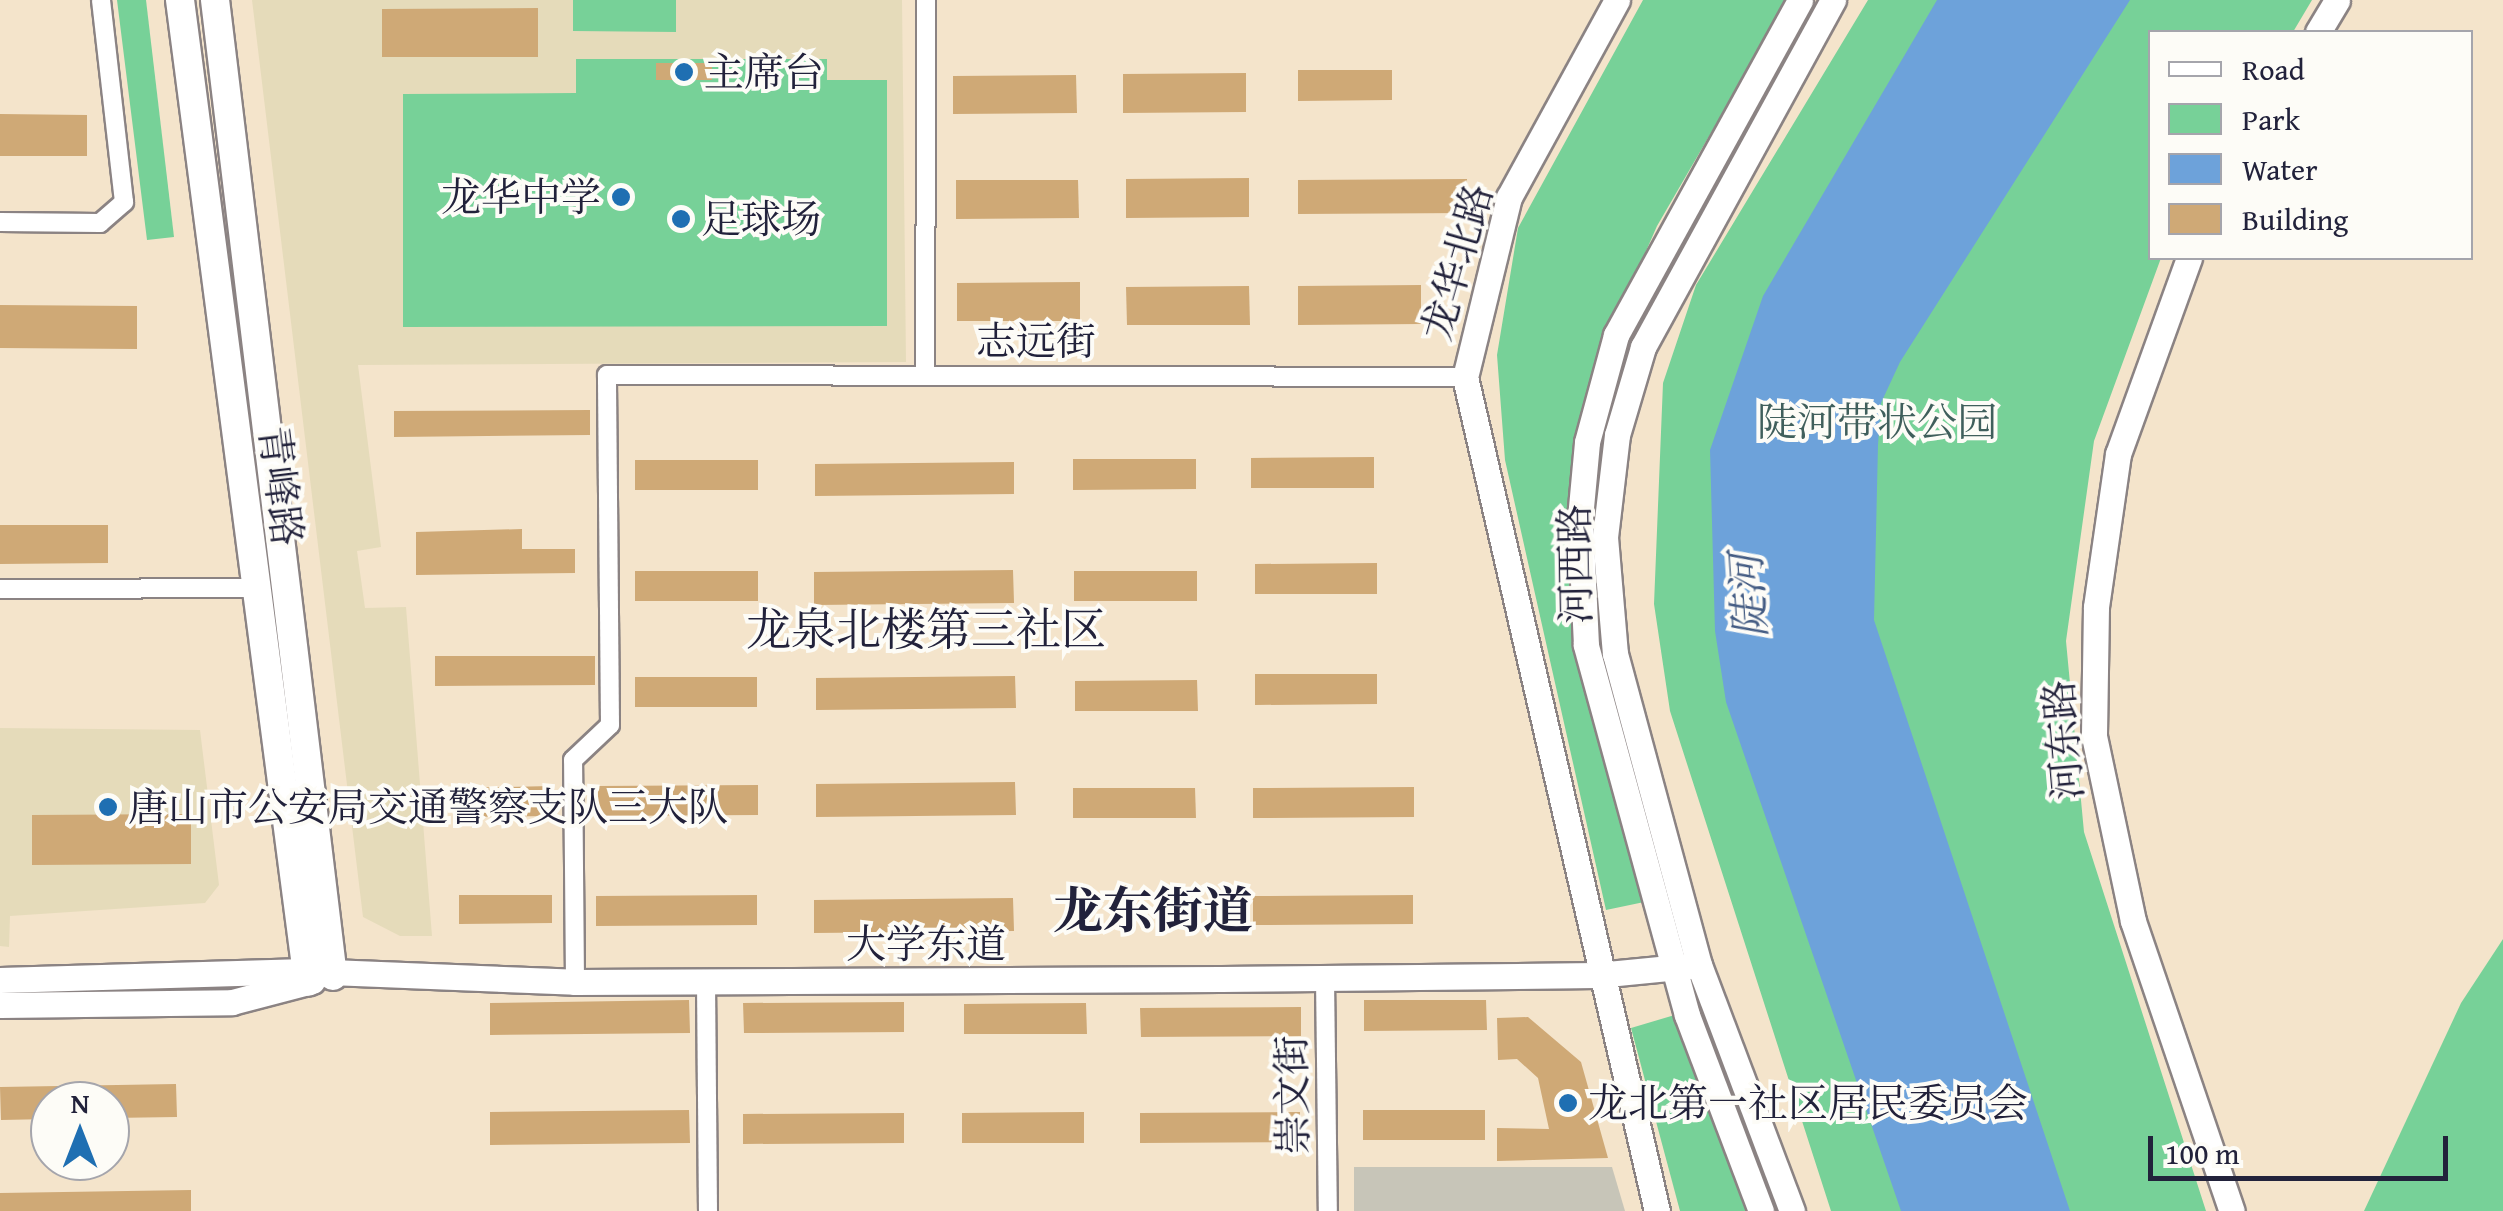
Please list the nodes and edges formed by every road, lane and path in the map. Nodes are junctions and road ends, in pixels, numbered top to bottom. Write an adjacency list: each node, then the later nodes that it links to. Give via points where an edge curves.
1 (101, 0): 10 (street, via 124,202 100,223)
2 (180, 0): 14 (main road, 青峰路)
3 (214, 0): 18 (main road, 青峰路)
4 (926, 0): 12 (street)
5 (1800, 0): 16 (street, 河西路, via 1616,335 1587,442 1580,534 1586,645)
6 (1833, 0): 16 (street, 河西路, via 1643,347 1617,435 1605,597)
7 (2336, 0): 9 (street)
8 (1614, 1): 13 (street, 龙华北路, via 1509,198)
9 (2319, 30)
10 (0, 222)
11 (2188, 260): 29 (street, 河东路, via 2118,454 2096,607 2094,736 2133,921)
12 (924, 376): 13 (street, 志远街); 21 (street, 志远街, via 607,375 610,725 573,760)
13 (1466, 377): 17 (street, 龙华北路)
14 (253, 588): 15 (street); 18 (main road, 青峰路)
15 (0, 589)
16 (1686, 967): 17 (street, 大学东道); 27 (street, 河西路); 28 (street, 河西路)
17 (1597, 975): 19 (street, 大学东道); 26 (street, 龙华北路)
18 (315, 976): 20 (street, 大学东道); 21 (street, 大学东道); 23 (street, 大学东道, via 232,1002)
19 (1325, 978): 22 (street, 大学东道); 25 (street, 崇文街)
20 (0, 980)
21 (576, 982): 22 (street, 大学东道)
22 (706, 982): 24 (street)
23 (0, 1005)
24 (708, 1211)
25 (1328, 1211)
26 (1657, 1211)
27 (1761, 1211)
28 (1792, 1211)
29 (2232, 1211)

